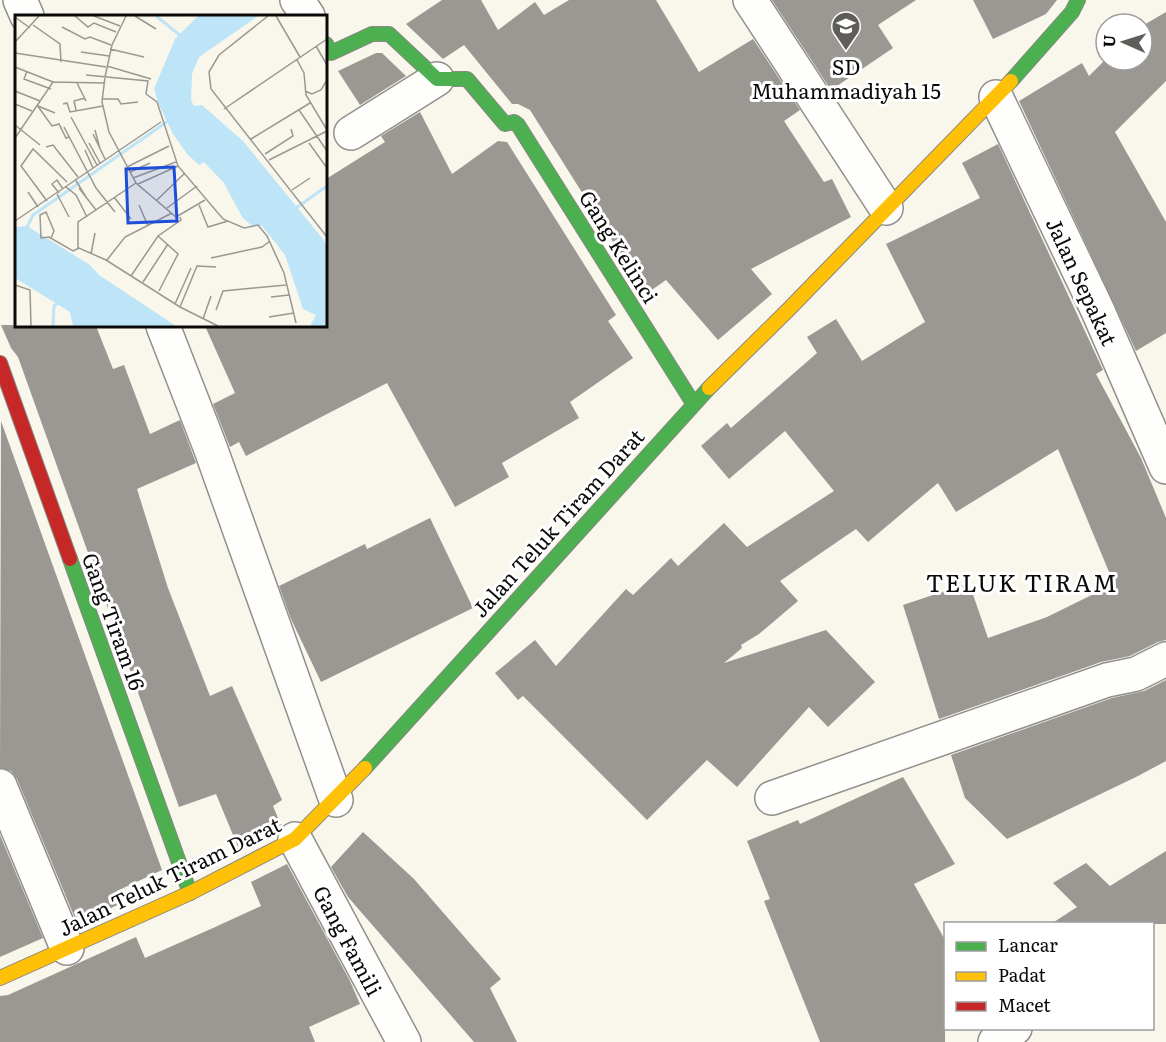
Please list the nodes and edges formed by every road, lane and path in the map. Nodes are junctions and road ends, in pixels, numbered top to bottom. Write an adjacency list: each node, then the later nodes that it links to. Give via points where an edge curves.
1 (20, 0): 5 (street)
2 (297, 0): 6 (street)
3 (750, 0): 11 (street)
4 (1078, 0): 9 (street, Jalan Teluk Tiram Darat, via 1072,12)
5 (27, 15)
6 (307, 15)
7 (327, 46): 8 (street, via 331,53 372,34 390,34)
8 (437, 79): 10 (street); 14 (street, Gang Kelinci, via 467,79 506,124 514,122 523,130)
9 (996, 97): 11 (street, Jalan Teluk Tiram Darat); 15 (street, Jalan Sepakat, via 1098,311)
10 (351, 133)
11 (885, 208): 14 (street, Jalan Teluk Tiram Darat)
12 (163, 327): 19 (street)
13 (0, 363): 21 (street, Gang Tiram 16)
14 (693, 403): 19 (street, Jalan Teluk Tiram Darat)
15 (1166, 467)
16 (1166, 659): 18 (street, via 1136,674 1107,680)
17 (0, 786): 22 (street)
18 (772, 798)
19 (336, 800): 20 (street, Jalan Teluk Tiram Darat)
20 (295, 838): 21 (street, Jalan Teluk Tiram Darat); 25 (street, Gang Famili)
21 (190, 893): 22 (street, Jalan Teluk Tiram Darat)
22 (67, 948): 23 (street, Jalan Teluk Tiram Darat)
23 (0, 978)
24 (1013, 1030): 26 (street)
25 (404, 1042)
26 (995, 1042)

